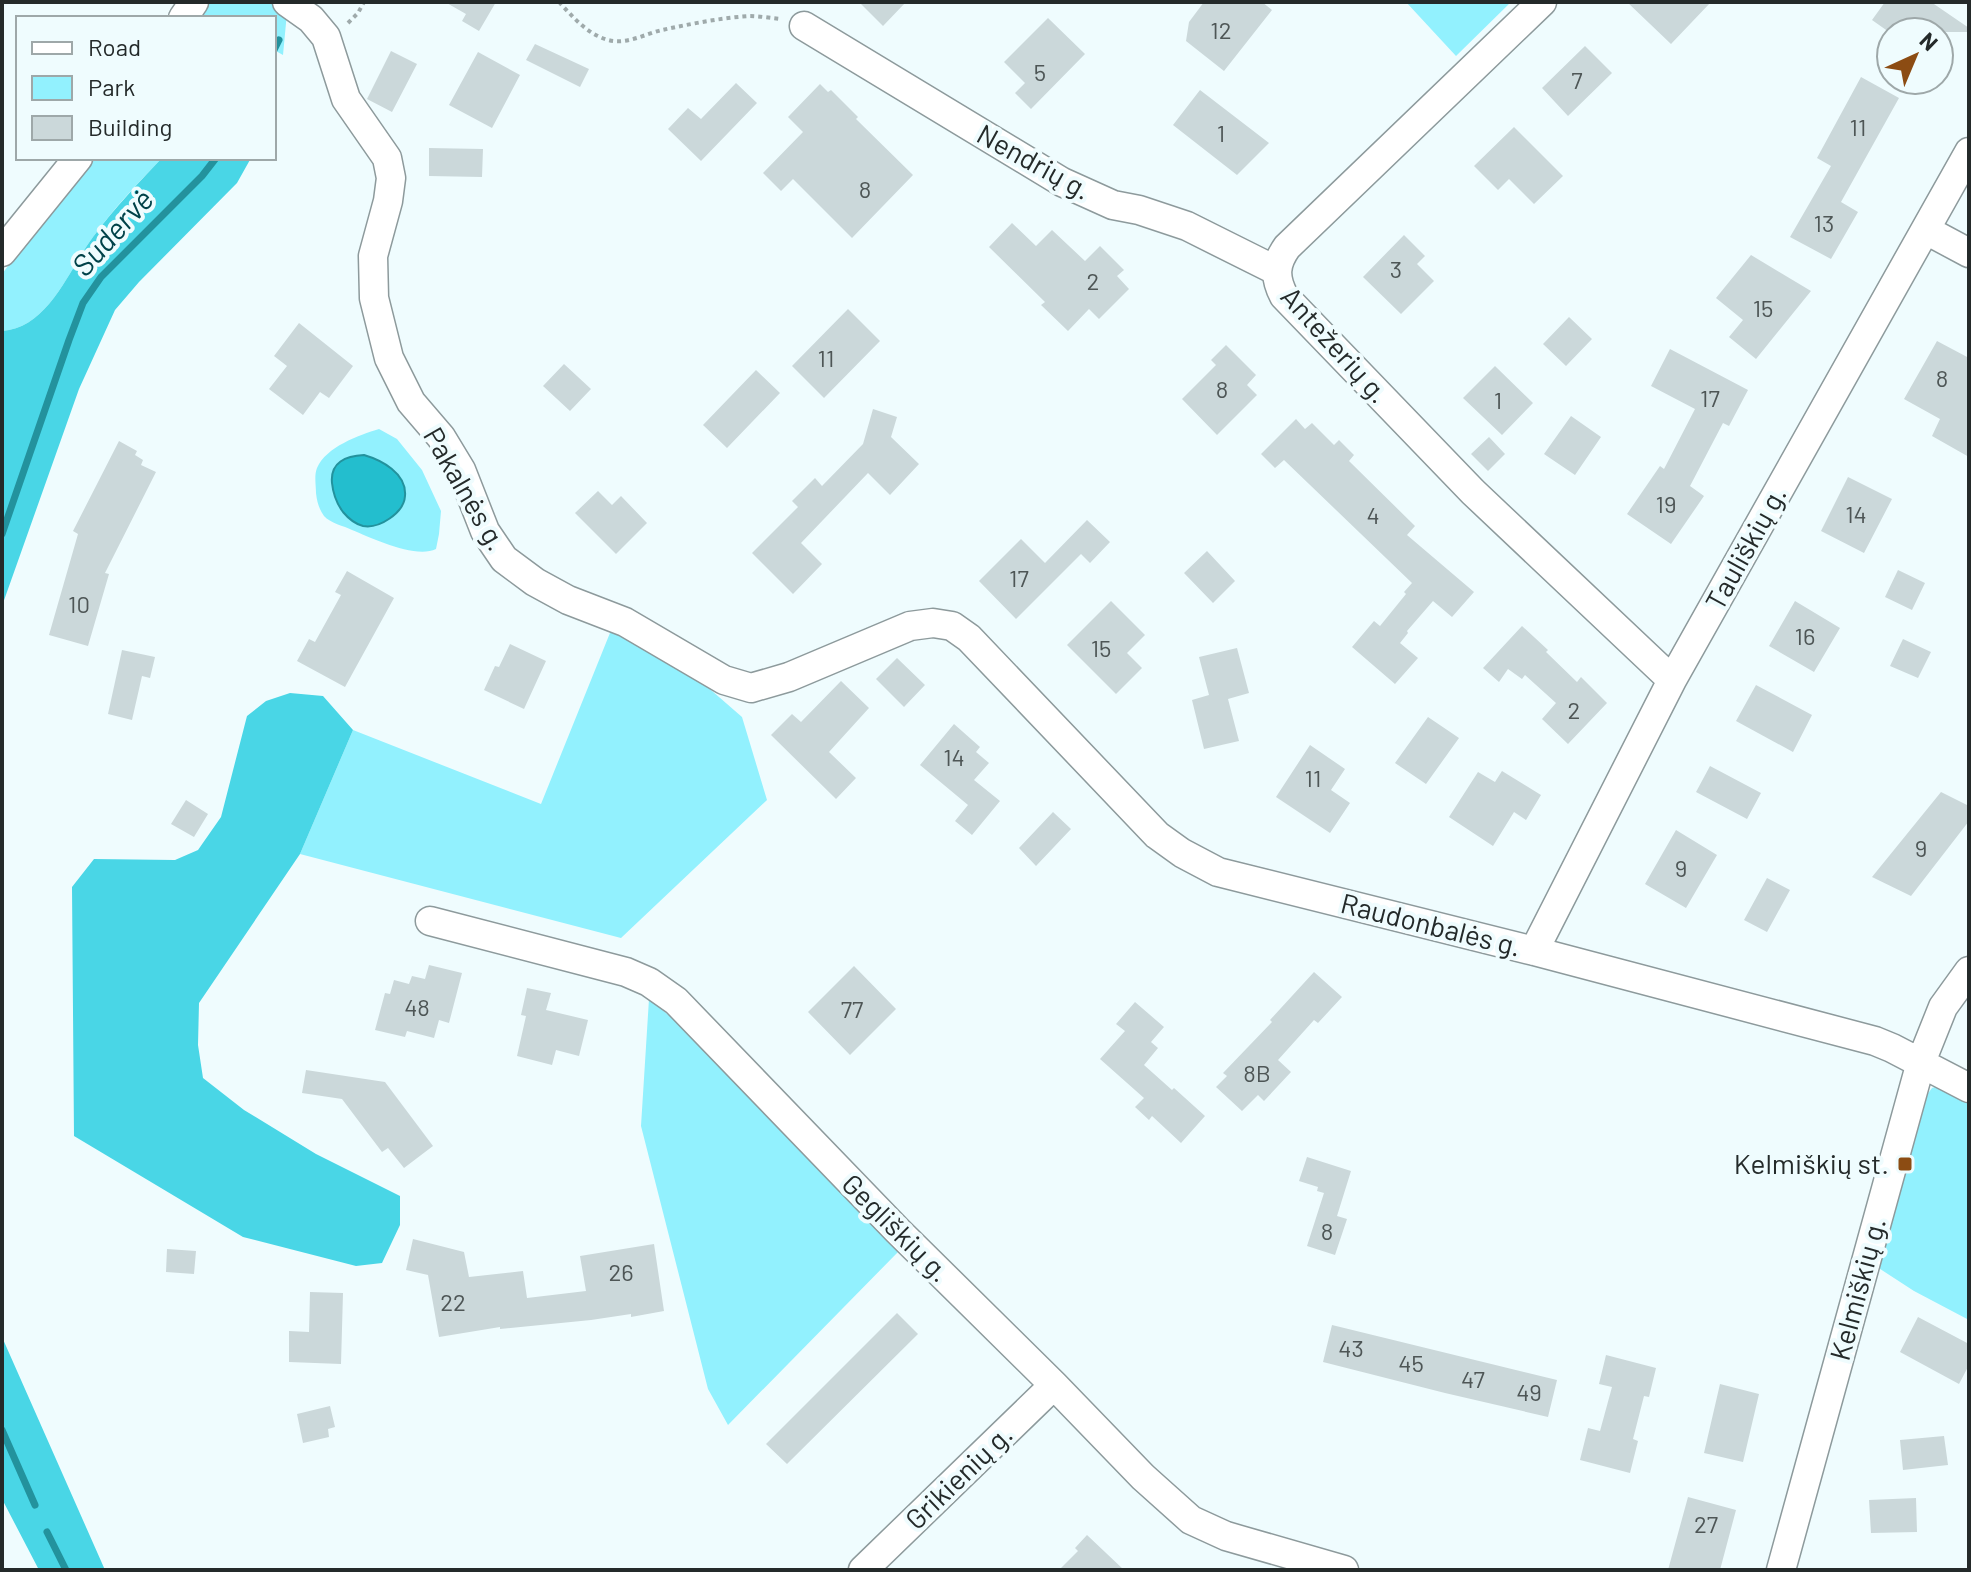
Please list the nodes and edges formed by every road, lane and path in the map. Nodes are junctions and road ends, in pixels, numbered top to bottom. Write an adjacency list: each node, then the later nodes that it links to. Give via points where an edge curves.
1 (287, 2): 11 (street, Pakalnės g., via 326,37 346,99 387,158 388,201 373,256 374,298 389,358 411,402 461,470 485,531 504,559 568,600 625,622 724,680 751,688 910,626 952,626)
2 (559, 2): 4 (path, via 593,33 621,42 750,16)
3 (1542, 2): 10 (street, Antežerių g., via 1287,247)
4 (804, 26): 10 (street, Nendrių g., via 1062,182 1113,205 1187,226)
5 (1969, 152): 7 (street, Tauliškių g.)
6 (76, 160): 8 (street)
7 (1926, 230): 9 (street); 12 (street, Tauliškių g.)
8 (2, 252)
9 (1969, 253)
10 (1277, 271): 12 (street, Antežerių g., via 1284,296 1473,492)
11 (969, 638): 14 (street, Raudonbalės g., via 1157,835 1182,853 1218,872)
12 (1672, 680): 14 (street, Tauliškių g.)
13 (430, 921): 18 (street, Gegliškių g., via 626,972 676,1001)
14 (1534, 951): 16 (street, Raudonbalės g., via 1875,1041)
15 (1969, 971): 16 (street, Kelmiškių g., via 1943,1007)
16 (1921, 1062): 17 (street, Raudonbalės g.); 21 (street, Kelmiškių g.)
17 (1969, 1088)
18 (1054, 1385): 19 (street, Grikienių g.); 20 (street, Gegliškių g., via 1191,1520 1226,1536)
19 (863, 1570)
20 (1344, 1570)
21 (1781, 1570)

